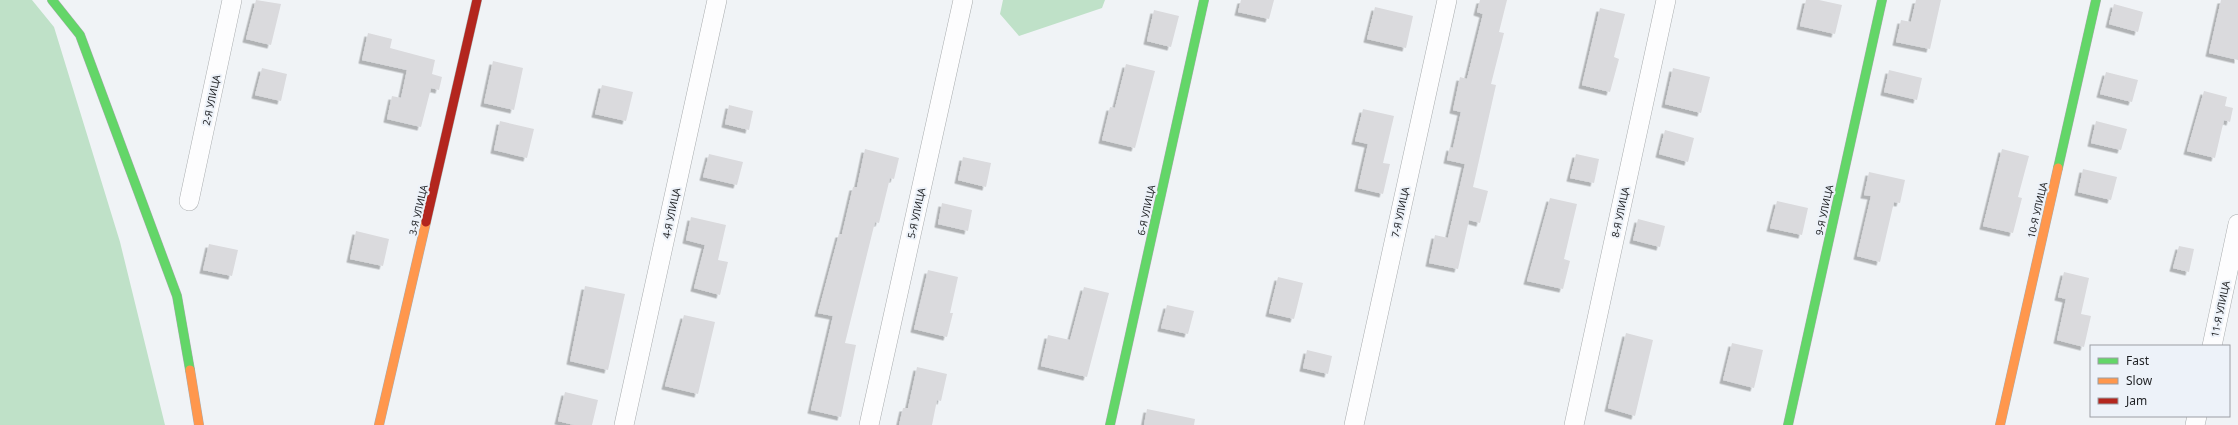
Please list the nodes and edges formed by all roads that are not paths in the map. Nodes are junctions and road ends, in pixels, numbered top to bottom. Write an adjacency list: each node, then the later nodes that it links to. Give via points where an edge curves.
1 (52, 0): 14 (street, via 80,35 177,296)
2 (232, 0): 11 (street, 2-Я УЛИЦА)
3 (477, 0): 15 (street, 3-Я УЛИЦА)
4 (717, 0): 16 (street, 4-Я УЛИЦА)
5 (962, 0): 17 (street, 5-Я УЛИЦА)
6 (1204, 0): 18 (street, 6-Я УЛИЦА)
7 (1447, 0): 19 (street, 7-Я УЛИЦА)
8 (1666, 0): 20 (street, 8-Я УЛИЦА)
9 (1882, 0): 21 (street, 9-Я УЛИЦА)
10 (2096, 0): 22 (street, 10-Я УЛИЦА)
11 (189, 201)
12 (2238, 224): 13 (street, 11-Я УЛИЦА)
13 (2212, 345)
14 (199, 425)
15 (379, 425)
16 (624, 425)
17 (869, 425)
18 (1110, 425)
19 (1354, 425)
20 (1574, 425)
21 (1788, 425)
22 (2000, 425)

